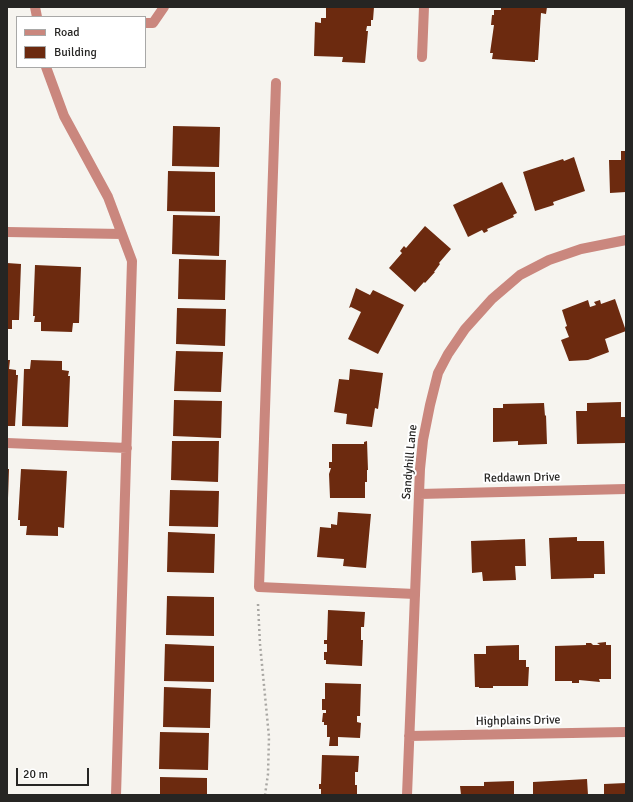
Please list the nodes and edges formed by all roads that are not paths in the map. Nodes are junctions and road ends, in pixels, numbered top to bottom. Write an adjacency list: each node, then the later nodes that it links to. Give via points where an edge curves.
1 (164, 7): 3 (street, via 153,23)
2 (424, 7): 4 (street)
3 (146, 23)
4 (422, 57)
5 (46, 68): 8 (street, via 64,116 108,198)
6 (276, 83): 14 (street, via 259,587)
7 (7, 232): 8 (street)
8 (122, 234): 11 (street, via 132,262)
9 (626, 240): 13 (street, Sandyhill Lane, via 580,249 549,260 520,275 492,299 465,329 448,354 436,380 423,440)
10 (7, 443): 11 (street)
11 (127, 448): 17 (street)
12 (626, 489): 13 (street, Reddawn Drive)
13 (419, 494): 14 (street, Sandyhill Lane)
14 (415, 594): 16 (street, Sandyhill Lane)
15 (626, 732): 16 (street, Highplains Drive)
16 (410, 736): 18 (street, Sandyhill Lane)
17 (116, 795)
18 (408, 795)

